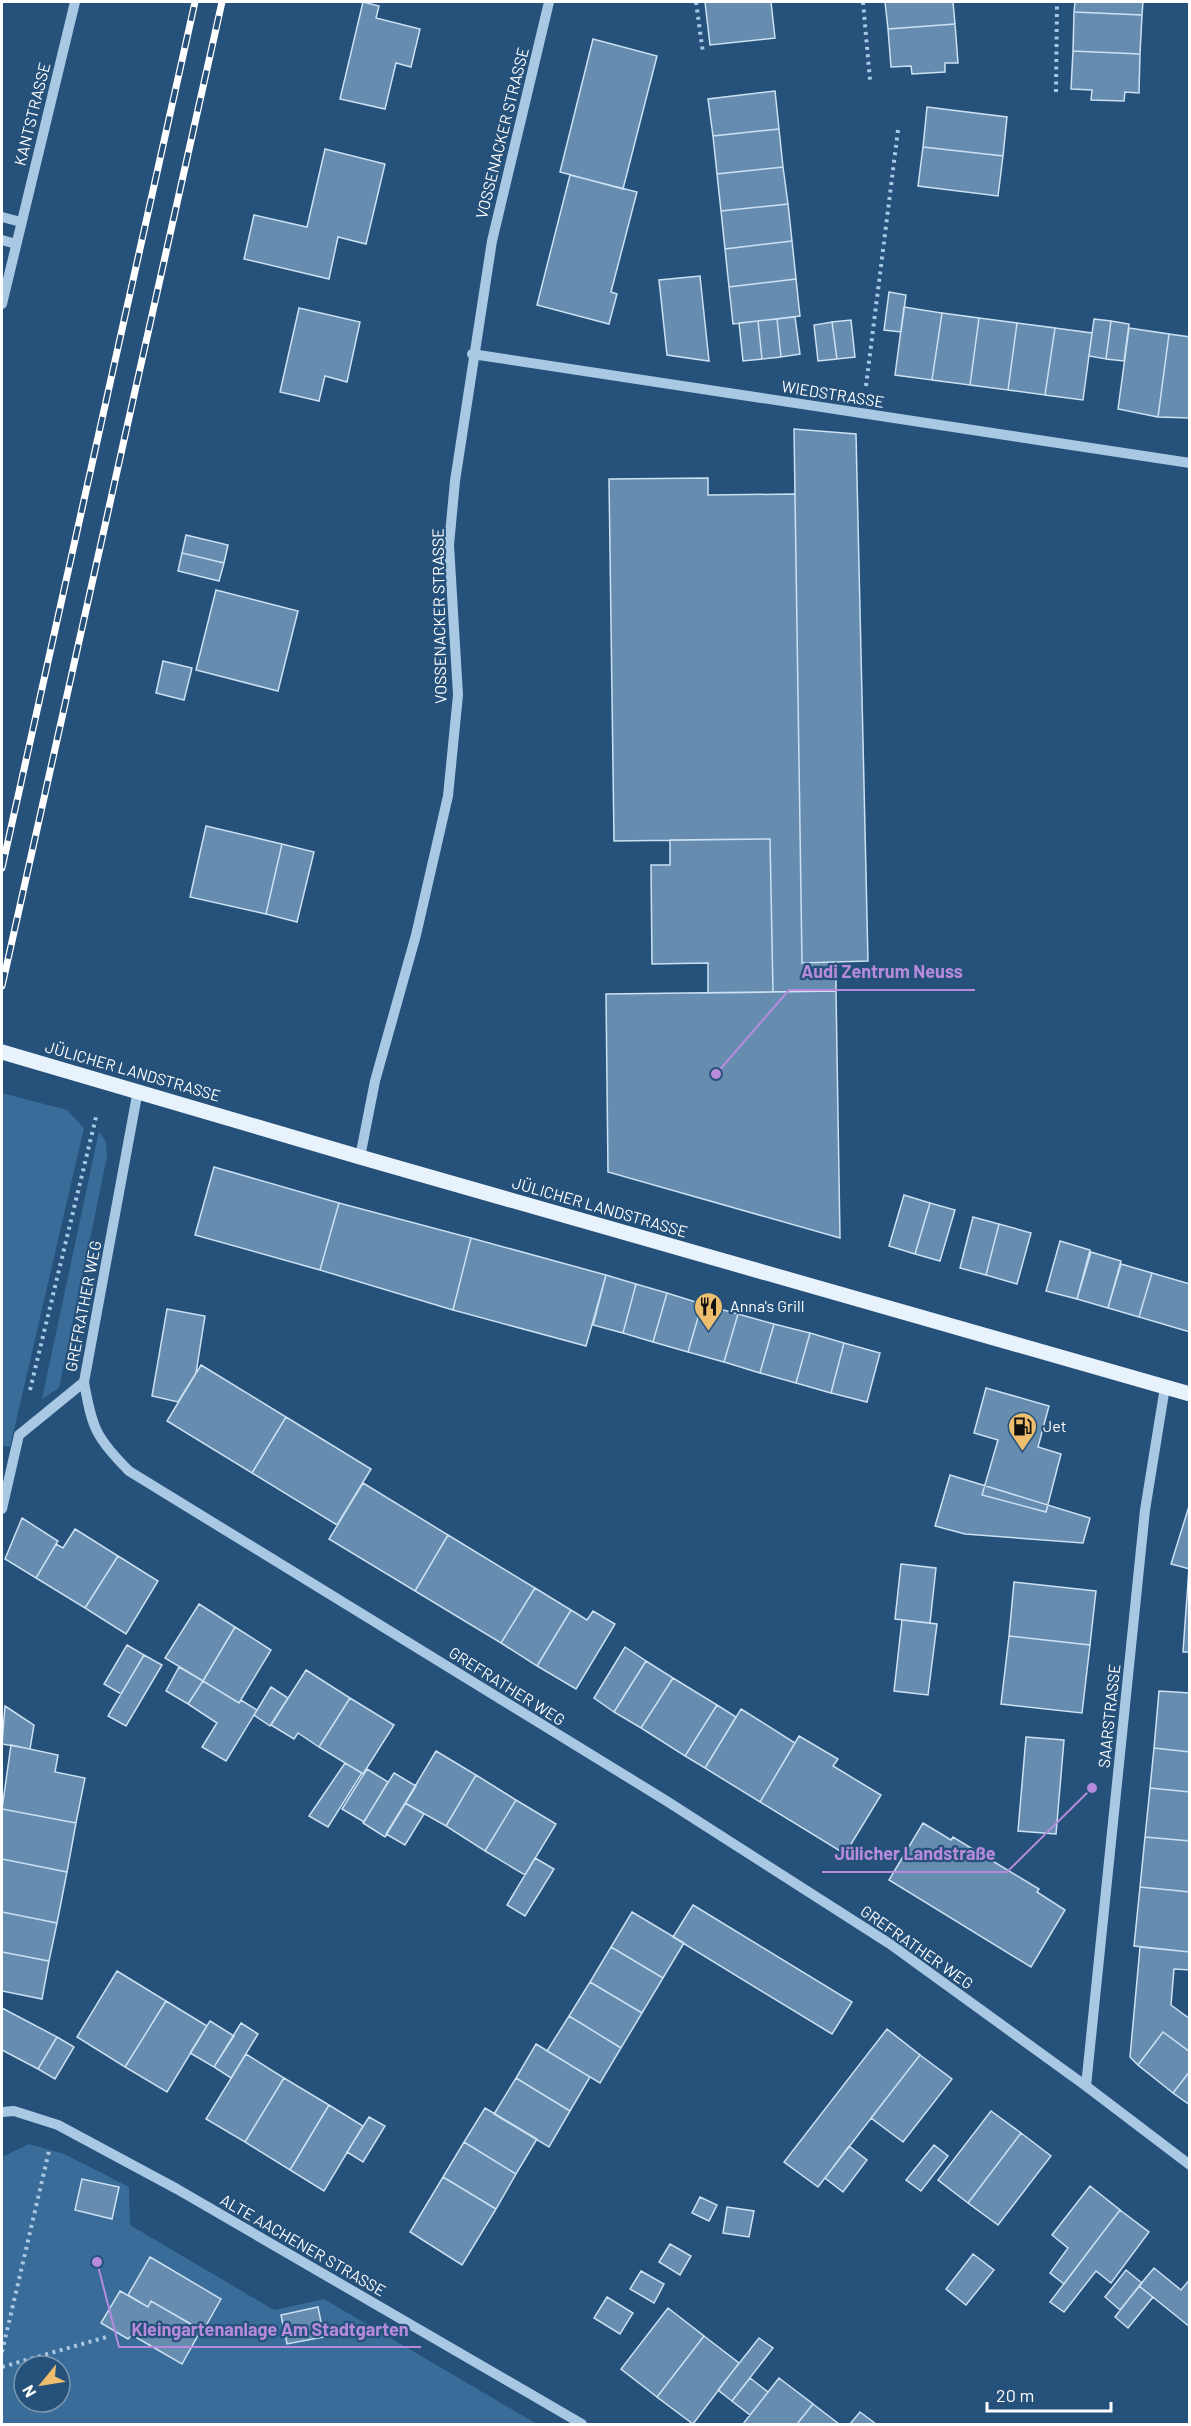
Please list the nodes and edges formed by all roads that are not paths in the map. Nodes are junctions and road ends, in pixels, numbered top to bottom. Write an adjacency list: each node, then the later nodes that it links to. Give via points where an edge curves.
1 (75, 2): 4 (street, KANTSTRASSE)
2 (549, 2): 8 (street, VOSSENACKER STRASSE, via 492,241)
3 (2, 217): 4 (street)
4 (21, 222): 6 (street, KANTSTRASSE)
5 (2, 240): 6 (street)
6 (16, 244): 7 (street, KANTSTRASSE)
7 (2, 304)
8 (472, 354): 9 (street, WIEDSTRASSE); 12 (street, VOSSENACKER STRASSE, via 449,545 458,695 448,796 416,935 375,1081)
9 (1190, 463)
10 (2, 1052): 11 (main road, JÜLICHER LANDSTRASSE)
11 (138, 1090): 12 (main road, JÜLICHER LANDSTRASSE); 13 (street, GREFRATHER WEG)
12 (360, 1157): 14 (main road, JÜLICHER LANDSTRASSE)
13 (84, 1382): 16 (street, via 19,1435); 17 (street, GREFRATHER WEG, via 91,1421 107,1449 129,1471 665,1800 890,1944)
14 (1165, 1387): 15 (main road, JÜLICHER LANDSTRASSE); 17 (street, SAARSTRASSE, via 1145,1510)
15 (1190, 1394)
16 (2, 1509)
17 (1086, 2086): 19 (street, GREFRATHER WEG)
18 (2, 2112): 20 (street, ALTE AACHENER STRASSE, via 14,2111 58,2125 177,2189)
19 (1190, 2164)
20 (582, 2424)

